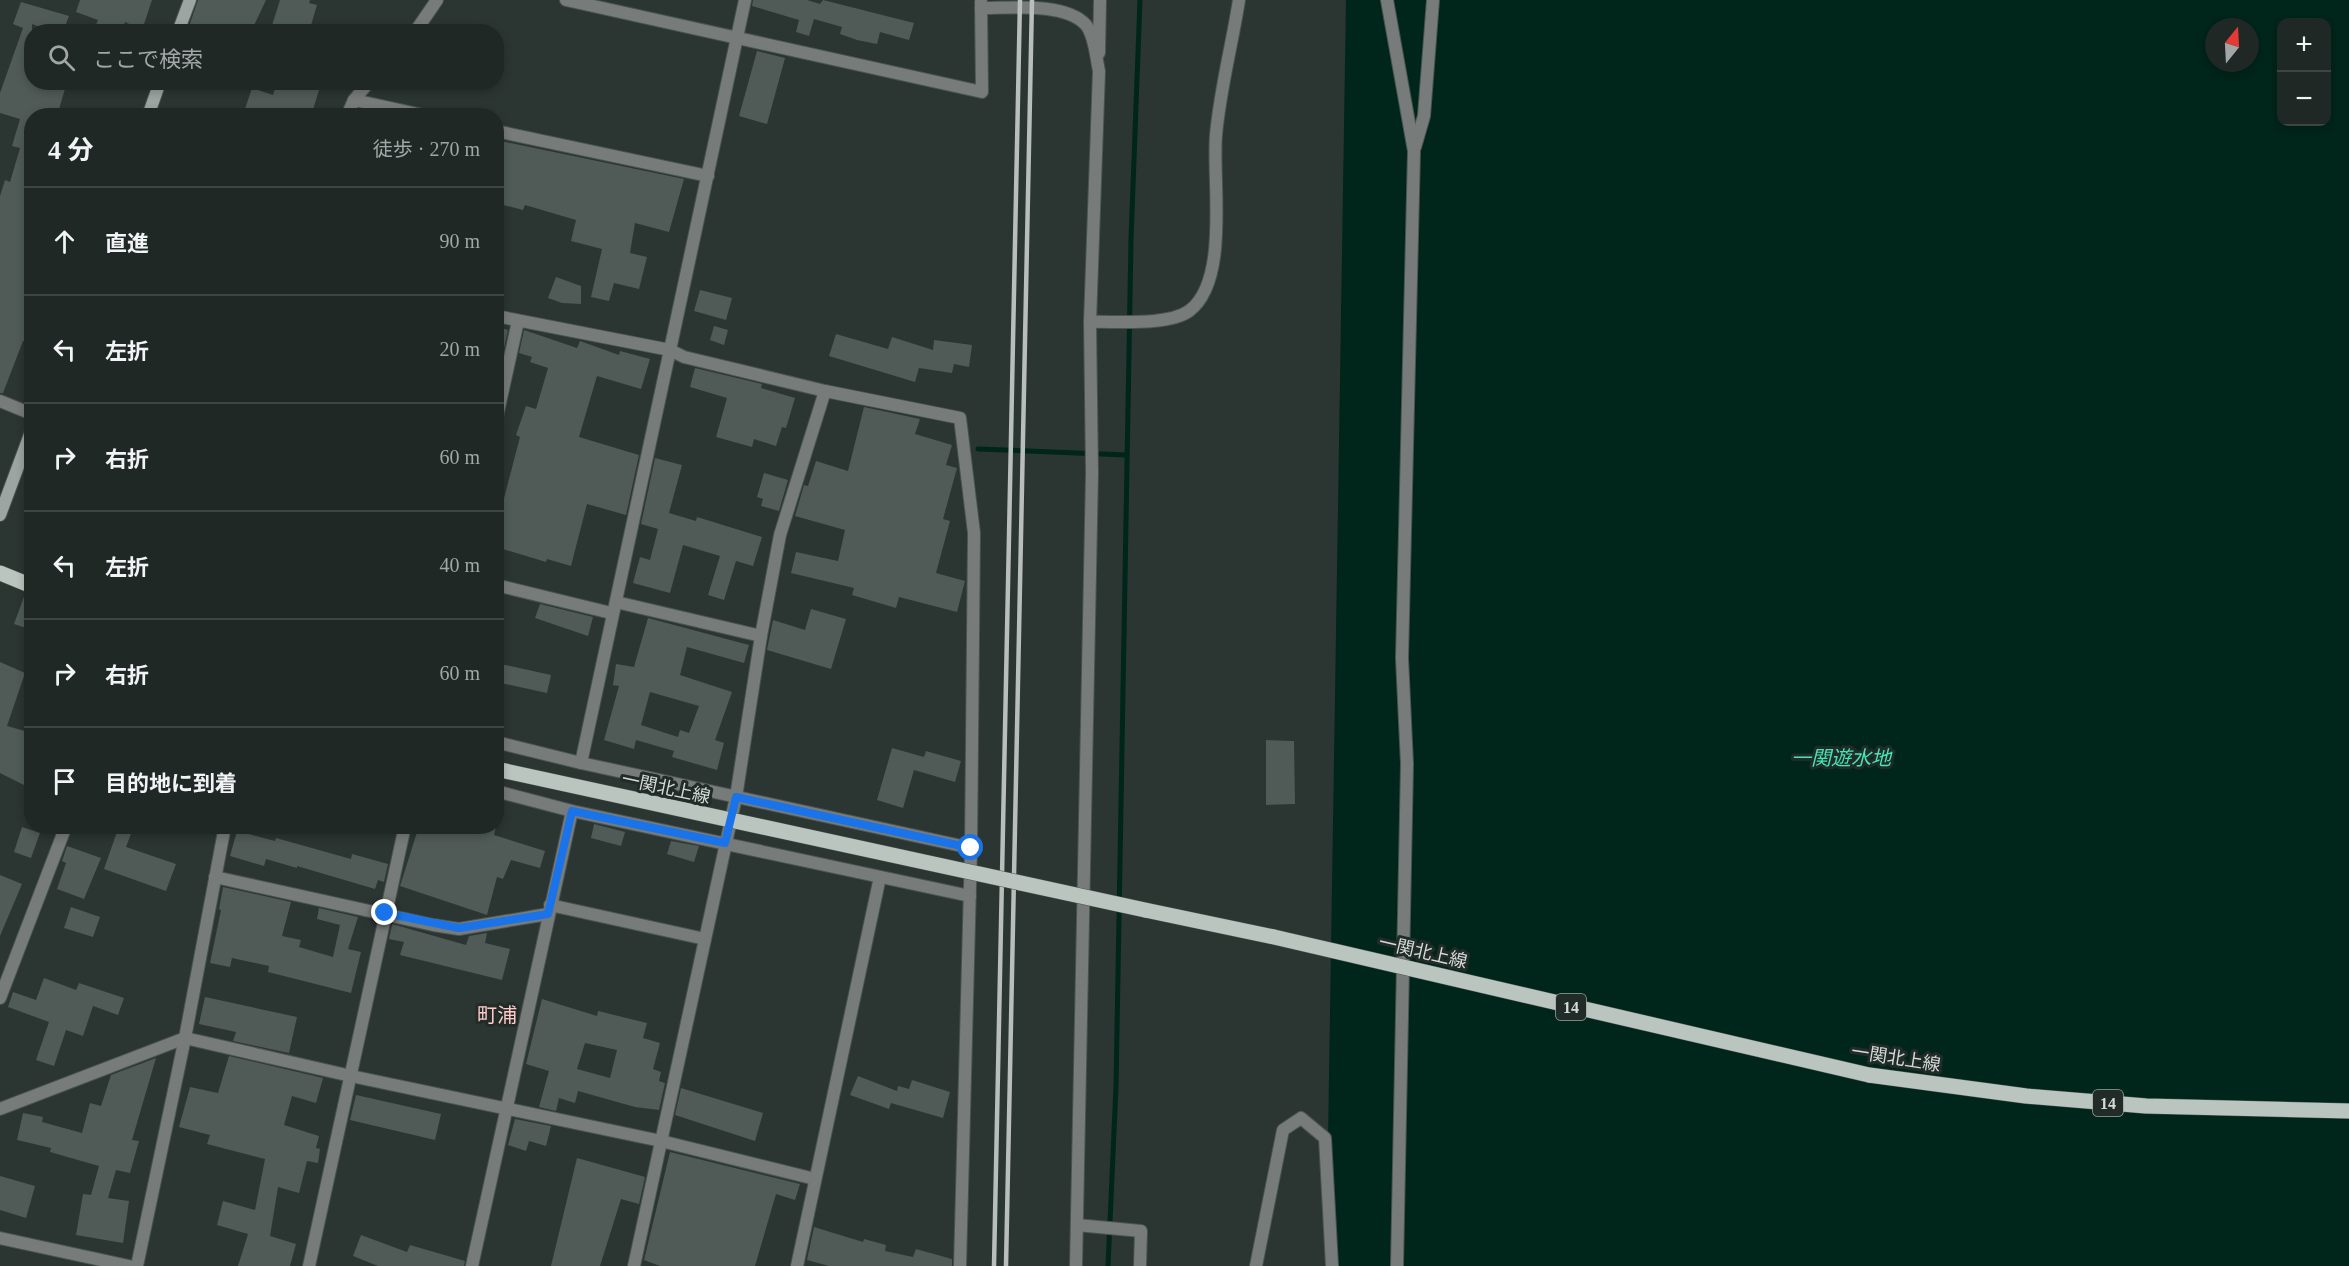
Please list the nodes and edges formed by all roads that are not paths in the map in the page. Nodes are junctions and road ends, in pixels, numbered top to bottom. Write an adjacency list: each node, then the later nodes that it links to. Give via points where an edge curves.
1 (190, 0): 10 (main road)
2 (437, 0): 11 (street)
3 (566, 0): 12 (street)
4 (745, 0): 12 (street)
5 (1100, 0): 13 (street)
6 (1239, 0): 25 (street, via 1216,135 1215,247 1207,288 1188,312 1174,318)
7 (1387, 0): 21 (street)
8 (1433, 0): 21 (street, via 1424,116)
9 (981, 4): 12 (street, via 982,92); 13 (street, via 1050,9 1072,16 1086,25)
10 (181, 24)
11 (420, 24)
12 (737, 36): 22 (street)
13 (1099, 71): 25 (street)
14 (157, 90): 17 (main road)
15 (362, 90): 16 (street)
16 (354, 100): 18 (street); 19 (street)
17 (151, 108)
18 (350, 108)
19 (390, 108)
20 (504, 133): 22 (street)
21 (1414, 151): 76 (street, via 1402,658 1407,764)
22 (708, 176): 26 (street)
23 (504, 318): 24 (street)
24 (518, 321): 26 (street); 27 (street)
25 (1090, 322): 63 (street, via 1092,473)
26 (670, 350): 28 (street, via 684,357); 36 (street)
27 (504, 385)
28 (825, 391): 37 (street, via 780,535); 48 (street, via 960,418 974,533)
29 (0, 401): 30 (street)
30 (24, 411)
31 (24, 450): 32 (main road)
32 (0, 515)
33 (0, 573): 34 (main road)
34 (24, 583)
35 (504, 586): 36 (street)
36 (614, 607): 37 (street); 39 (street)
37 (761, 636): 42 (street)
38 (504, 743): 39 (street)
39 (581, 763): 42 (street)
40 (504, 771): 60 (main road, 一関北上線 / 14, bridge, via 1274,938 1869,1075 2026,1096 2146,1106)
41 (504, 793): 43 (street)
42 (736, 797): 47 (street); 48 (street)
43 (572, 811): 47 (street); 52 (street)
44 (63, 834): 55 (street)
45 (223, 834): 49 (street)
46 (403, 834): 53 (street)
47 (725, 843): 50 (street); 54 (street)
48 (971, 848): 51 (street)
49 (215, 877): 53 (street); 56 (street)
50 (880, 877): 51 (street); 62 (street)
51 (969, 896): 71 (street)
52 (549, 909): 53 (street, via 459,928); 54 (street); 59 (street)
53 (385, 913): 57 (street)
54 (705, 939): 61 (street)
55 (0, 998)
56 (185, 1038): 57 (street); 58 (street); 66 (street)
57 (351, 1076): 59 (street); 67 (street)
58 (0, 1109)
59 (506, 1109): 61 (street); 68 (street)
60 (2349, 1111)
61 (661, 1142): 62 (street); 69 (street)
62 (815, 1179): 70 (street)
63 (1077, 1226): 72 (street); 73 (street, via 1141,1231)
64 (0, 1238): 65 (street)
65 (129, 1266)
66 (137, 1266)
67 (309, 1266)
68 (472, 1266)
69 (634, 1266)
70 (797, 1266)
71 (960, 1266)
72 (1076, 1266)
73 (1140, 1266)
74 (1256, 1266): 75 (street, via 1283,1130 1301,1118 1325,1138)
75 (1332, 1266)
76 (1397, 1266)

